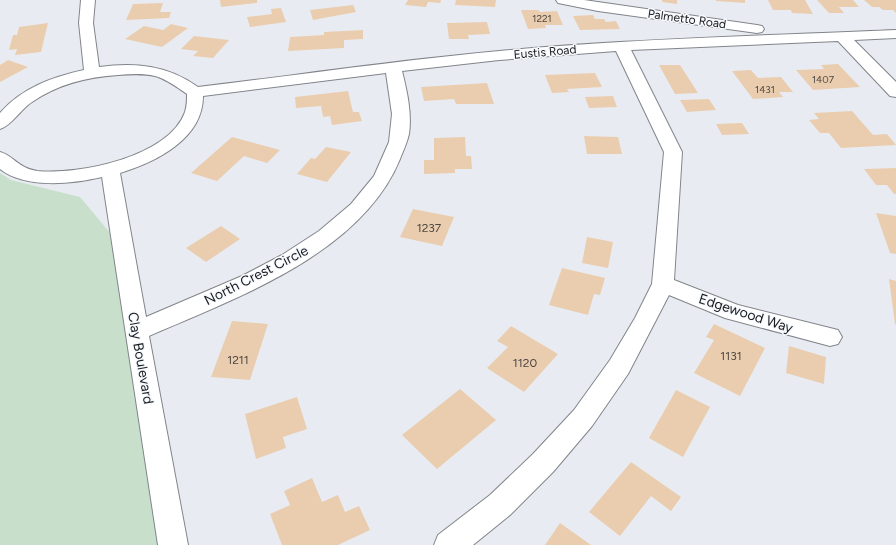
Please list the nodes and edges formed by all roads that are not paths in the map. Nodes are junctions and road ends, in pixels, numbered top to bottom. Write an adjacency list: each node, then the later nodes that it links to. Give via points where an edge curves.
1 (88, 0): 8 (street, via 86,23)
2 (563, 0): 5 (street, Palmetto Road)
3 (896, 34): 4 (street, Eustis Road)
4 (841, 36): 5 (street, Eustis Road); 10 (street)
5 (812, 37): 6 (street, Eustis Road)
6 (621, 46): 7 (street, Eustis Road); 14 (street, via 673,152)
7 (393, 67): 9 (street, Eustis Road); 15 (street, North Crest Circle, via 399,96 398,142 391,163 380,180 346,220 319,242 289,261)
8 (92, 73): 9 (street, via 128,69 157,72 181,81); 11 (street, via 60,81 39,90 17,105)
9 (195, 92): 13 (street, via 194,112 176,137 152,154)
10 (896, 92)
11 (0, 124)
12 (0, 158): 13 (street, via 17,172 32,175 64,177)
13 (110, 170): 15 (street, Clay Boulevard)
14 (663, 284): 16 (street, Edgewood Way, via 733,312); 18 (street, via 619,367 583,418 544,463 500,505)
15 (136, 331): 17 (street, Clay Boulevard)
16 (830, 337)
17 (173, 545)
18 (449, 545)

